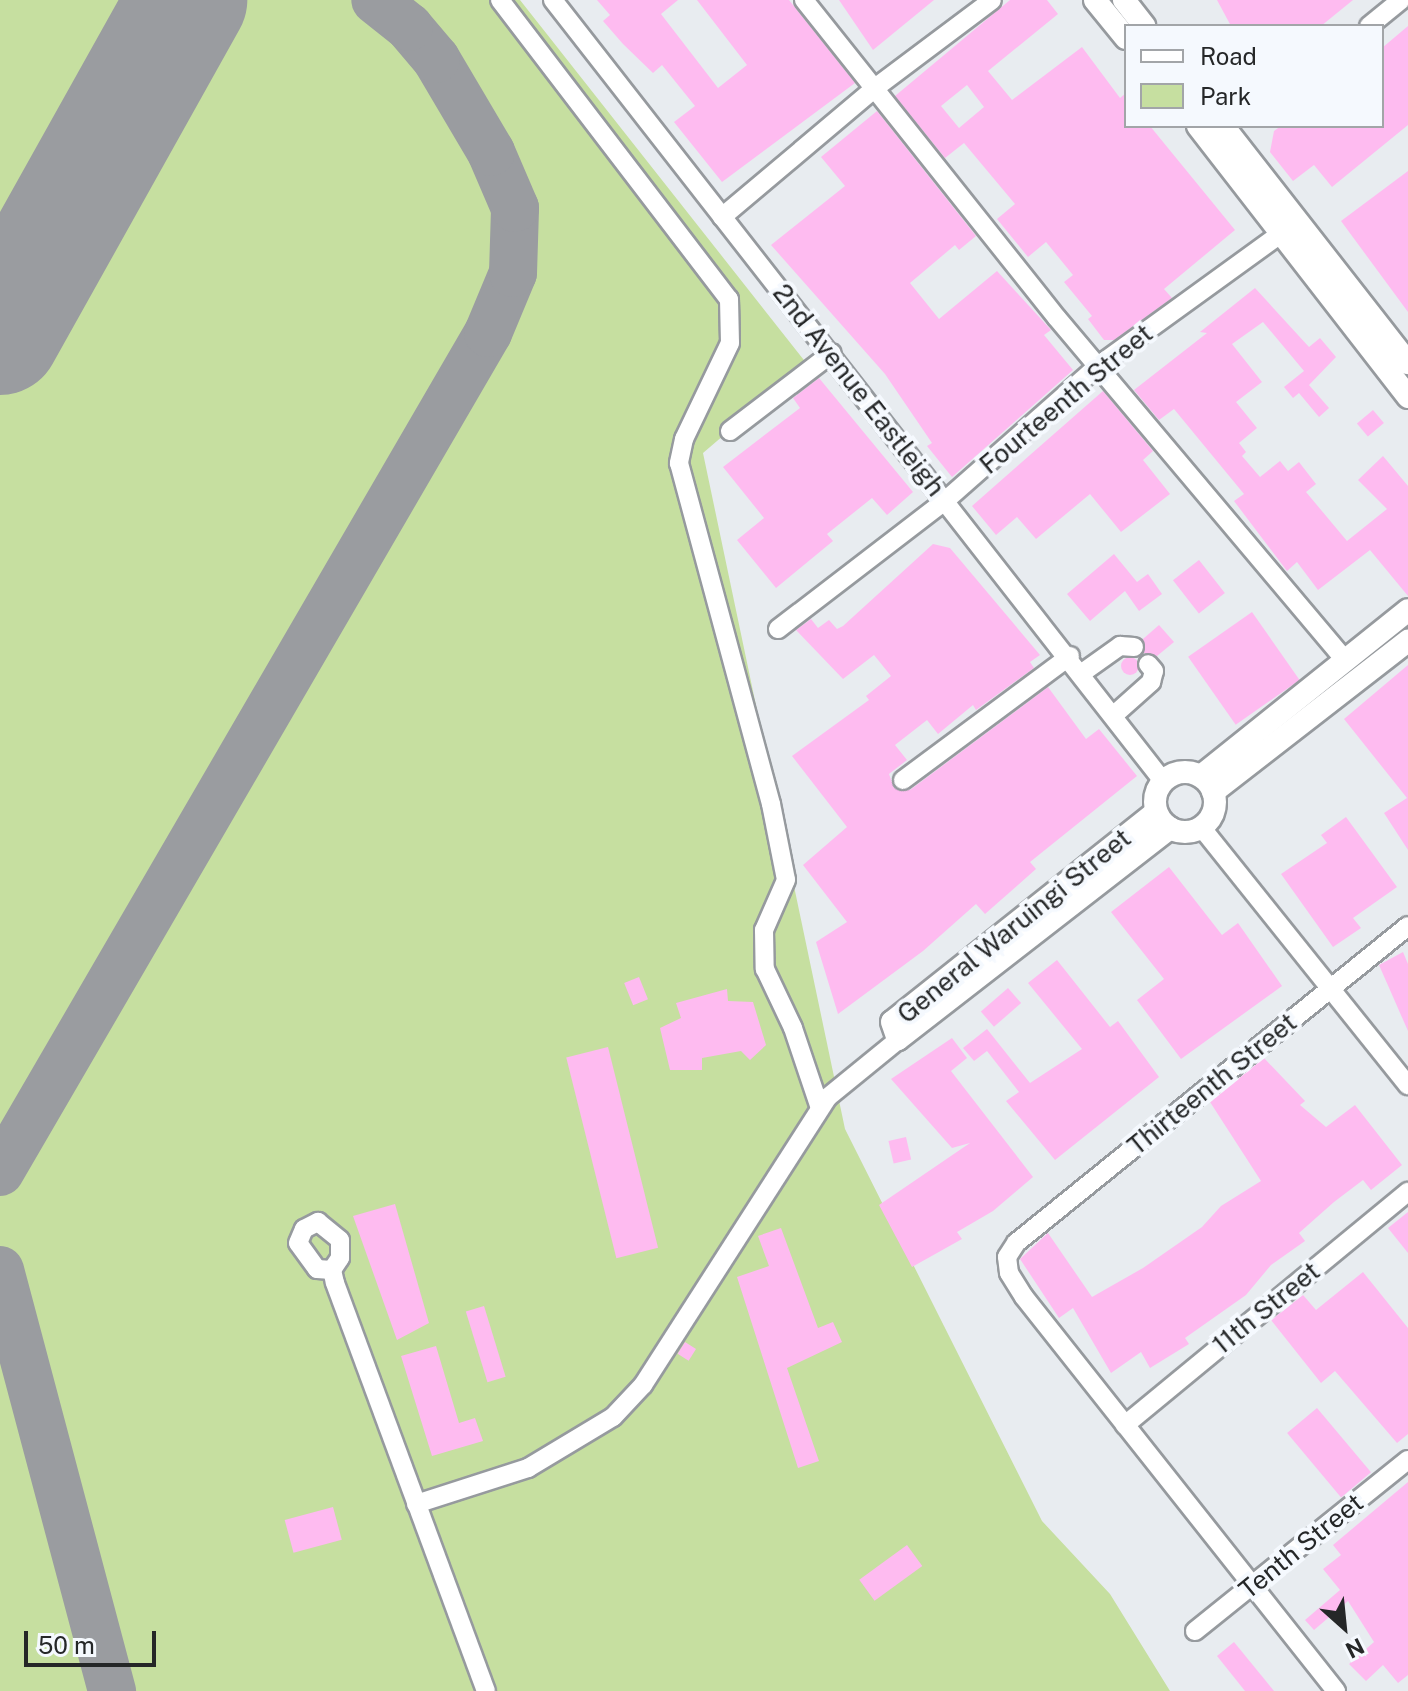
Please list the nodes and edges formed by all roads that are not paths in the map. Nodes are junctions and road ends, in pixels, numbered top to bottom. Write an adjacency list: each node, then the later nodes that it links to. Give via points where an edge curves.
1 (500, 0): 41 (street, via 729,299 730,343 684,439 679,463 771,804 786,880 764,930 765,969 793,1028)
2 (553, 0): 14 (street, 2nd Avenue Eastleigh)
3 (804, 0): 11 (street)
4 (992, 0): 11 (street)
5 (1095, 0): 10 (main road)
6 (1124, 0): 8 (main road)
7 (1401, 0): 9 (street)
8 (1142, 24)
9 (1371, 24)
10 (1124, 36)
11 (875, 88): 14 (street); 18 (street)
12 (1200, 128): 15 (main road)
13 (1232, 129): 17 (main road)
14 (722, 217): 16 (street, 2nd Avenue Eastleigh)
15 (1282, 233): 18 (street, Fourteenth Street); 19 (main road)
16 (832, 353): 20 (street); 21 (street, 2nd Avenue Eastleigh)
17 (1408, 363)
18 (1098, 366): 21 (street, Fourteenth Street); 27 (street)
19 (1408, 397)
20 (730, 431)
21 (946, 500): 23 (street, Fourteenth Street); 26 (street, 2nd Avenue Eastleigh)
22 (1408, 610): 27 (main road)
23 (778, 629)
24 (1408, 641): 33 (main road)
25 (1134, 647): 29 (street, via 1120,646)
26 (1070, 656): 29 (street, 2nd Avenue Eastleigh); 31 (street)
27 (1343, 658): 33 (main road)
28 (1148, 664): 30 (street, via 1154,671 1151,682)
29 (1082, 673): 30 (street, 2nd Avenue Eastleigh)
30 (1114, 715): 32 (street, 2nd Avenue Eastleigh)
31 (903, 780)
32 (1163, 781): 33 (main road, via 1181,772); 34 (main road, via 1155,795)
33 (1207, 784): 35 (main road, via 1214,811)
34 (1163, 820): 35 (main road, via 1186,832); 38 (main road, General Waruingi Street, via 892,1022)
35 (1201, 827): 37 (street)
36 (1408, 926): 37 (street, Thirteenth Street)
37 (1330, 988): 39 (street); 44 (street, Thirteenth Street, via 1016,1243 1007,1265 1017,1287)
38 (899, 1039): 41 (street)
39 (1401, 1063): 40 (street)
40 (1408, 1085)
41 (820, 1108): 46 (street, via 651,1373 613,1417 528,1468)
42 (1408, 1192): 44 (street, 11th Street)
43 (332, 1270): 46 (street)
44 (1125, 1425): 47 (street)
45 (1408, 1460): 47 (street, Tenth Street)
46 (416, 1504): 49 (street)
47 (1252, 1585): 48 (street, Tenth Street); 50 (street)
48 (1195, 1631)
49 (486, 1691)
50 (1336, 1691)

